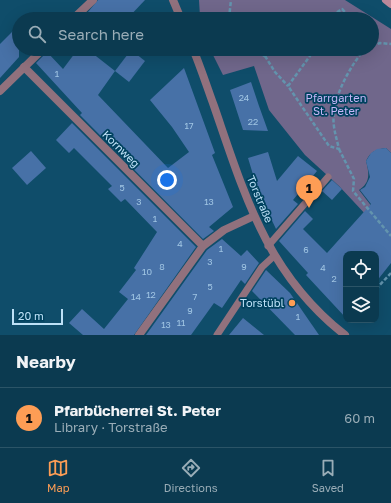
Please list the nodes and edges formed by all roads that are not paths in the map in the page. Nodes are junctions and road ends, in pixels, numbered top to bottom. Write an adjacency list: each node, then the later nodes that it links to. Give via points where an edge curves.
1 (93, 0): 5 (street)
2 (173, 0): 6 (street)
3 (386, 0): 4 (main road)
4 (391, 4)
5 (80, 12)
6 (178, 12)
7 (36, 56): 9 (street)
8 (195, 56): 12 (street, Torstraße, via 242,190)
9 (24, 67): 10 (street); 13 (street, Kornweg)
10 (0, 91)
11 (328, 177): 14 (lane)
12 (254, 216): 13 (street, via 224,230); 14 (street, Torstraße)
13 (203, 246): 16 (street)
14 (268, 246): 15 (street, Torstraße)
15 (274, 256): 17 (lane, via 262,267); 18 (street, Torstraße, via 295,285 328,321)
16 (139, 335)
17 (217, 335)
18 (345, 335)

